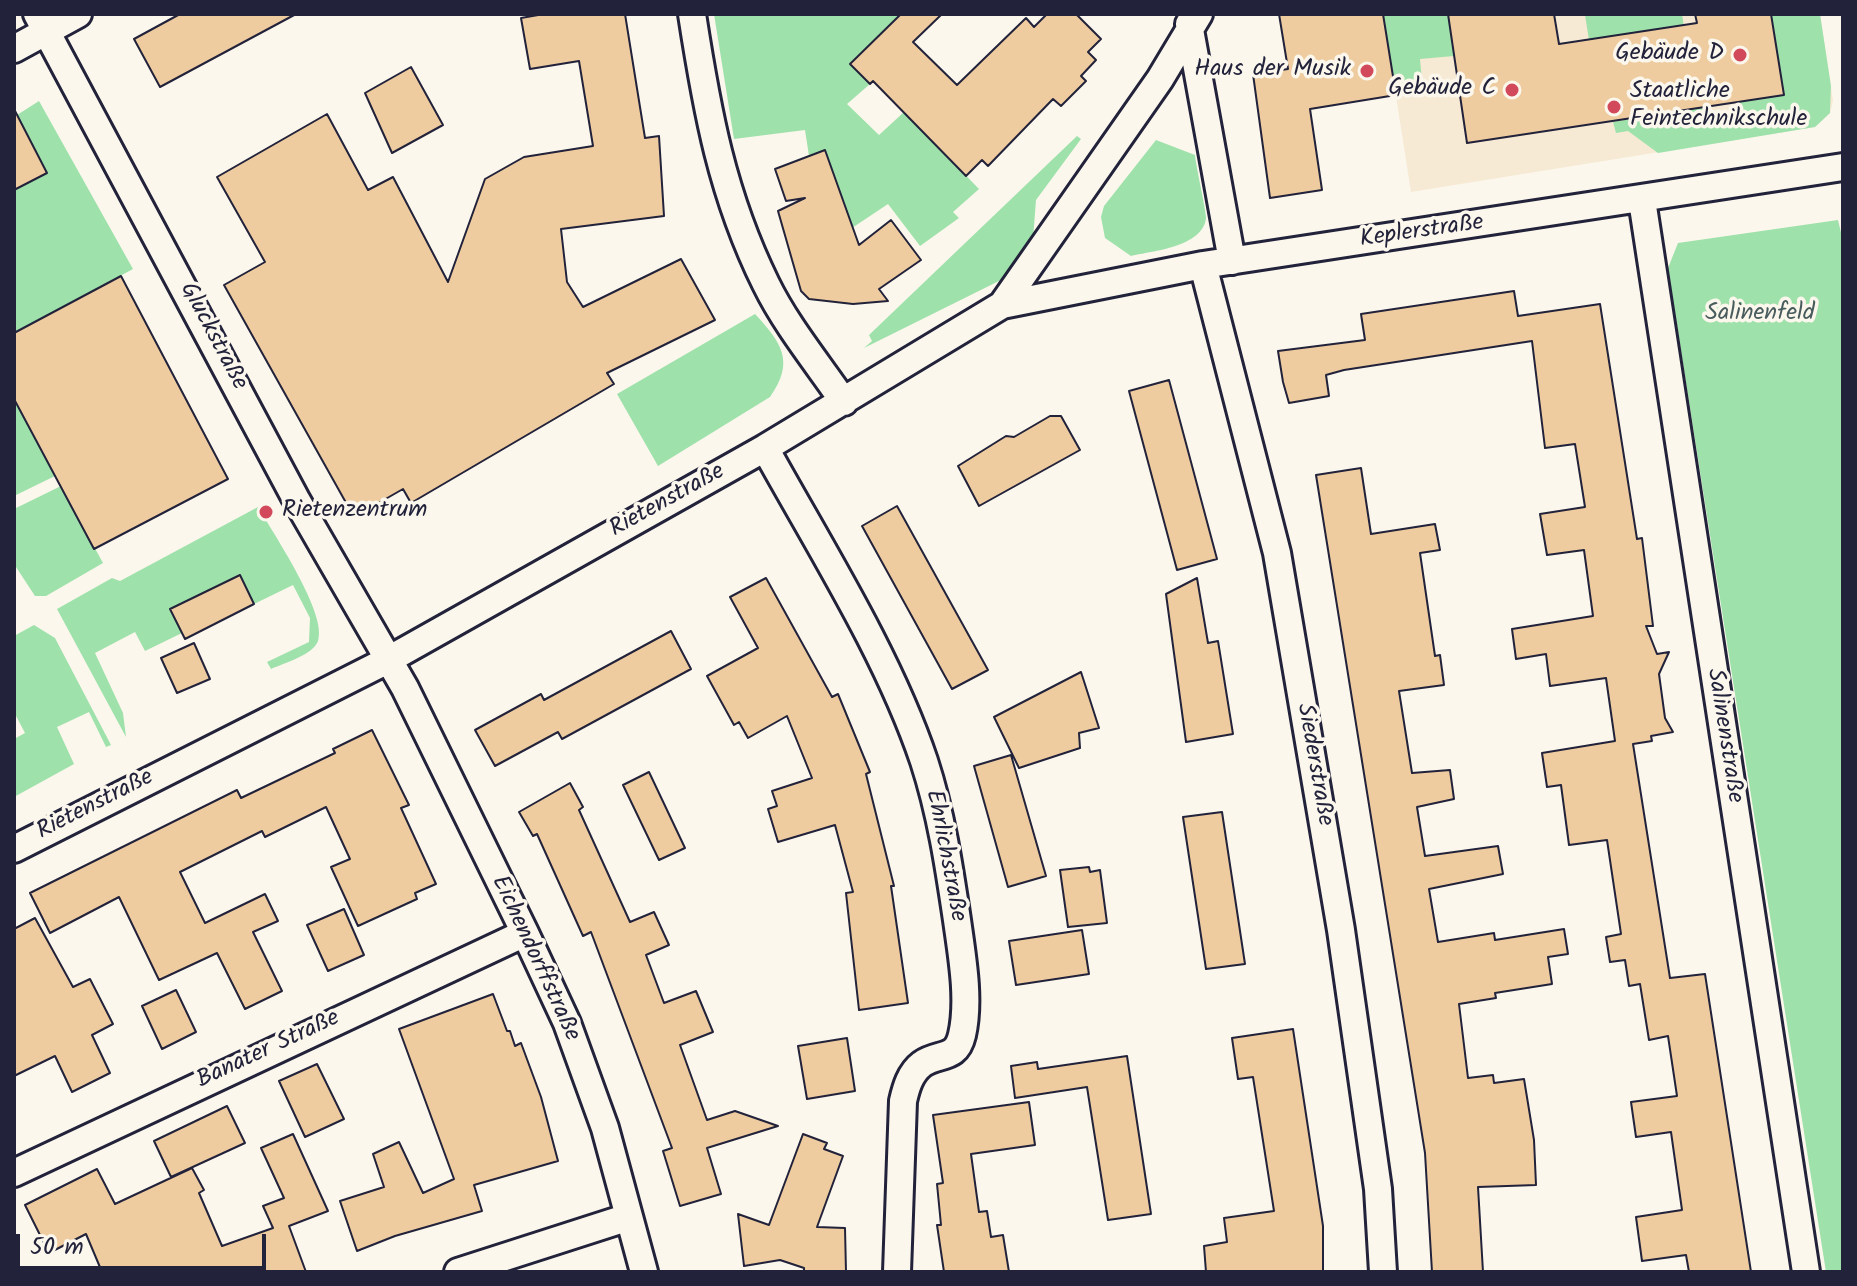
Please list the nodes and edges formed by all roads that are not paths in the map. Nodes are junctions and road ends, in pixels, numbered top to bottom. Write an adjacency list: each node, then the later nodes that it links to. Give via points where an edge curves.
1 (78, 14): 4 (street)
2 (692, 14): 11 (street, via 709,123 728,197 767,287)
3 (1193, 20): 8 (street); 10 (street, Rietenstraße)
4 (42, 22): 5 (street); 13 (street, Gluckstraße, via 297,501)
5 (14, 49)
6 (1843, 167): 7 (street, Keplerstraße)
7 (1642, 200): 8 (street, Keplerstraße); 22 (street, Salinenstraße)
8 (1232, 261): 9 (street, Keplerstraße)
9 (1203, 265): 10 (street, Keplerstraße); 21 (street, Siederstraße, via 1277,553 1341,930 1378,1189)
10 (1002, 305): 11 (street, Rietenstraße)
11 (844, 402): 12 (street, Rietenstraße)
12 (765, 448): 13 (street, Rietenstraße); 20 (street, Ehrlichstraße, via 890,679 923,760 943,831 960,942 963,1032 958,1049 944,1059 923,1063 908,1082)
13 (388, 660): 14 (street, Rietenstraße); 15 (street, Eichendorffstraße)
14 (14, 849)
15 (525, 933): 16 (street, Banater Straße); 17 (street, Eichendorffstraße, via 567,1023 605,1128)
16 (14, 1173)
17 (629, 1217): 18 (street); 19 (street, Eichendorffstraße)
18 (458, 1272)
19 (644, 1272)
20 (897, 1272)
21 (1383, 1272)
22 (1806, 1272)

